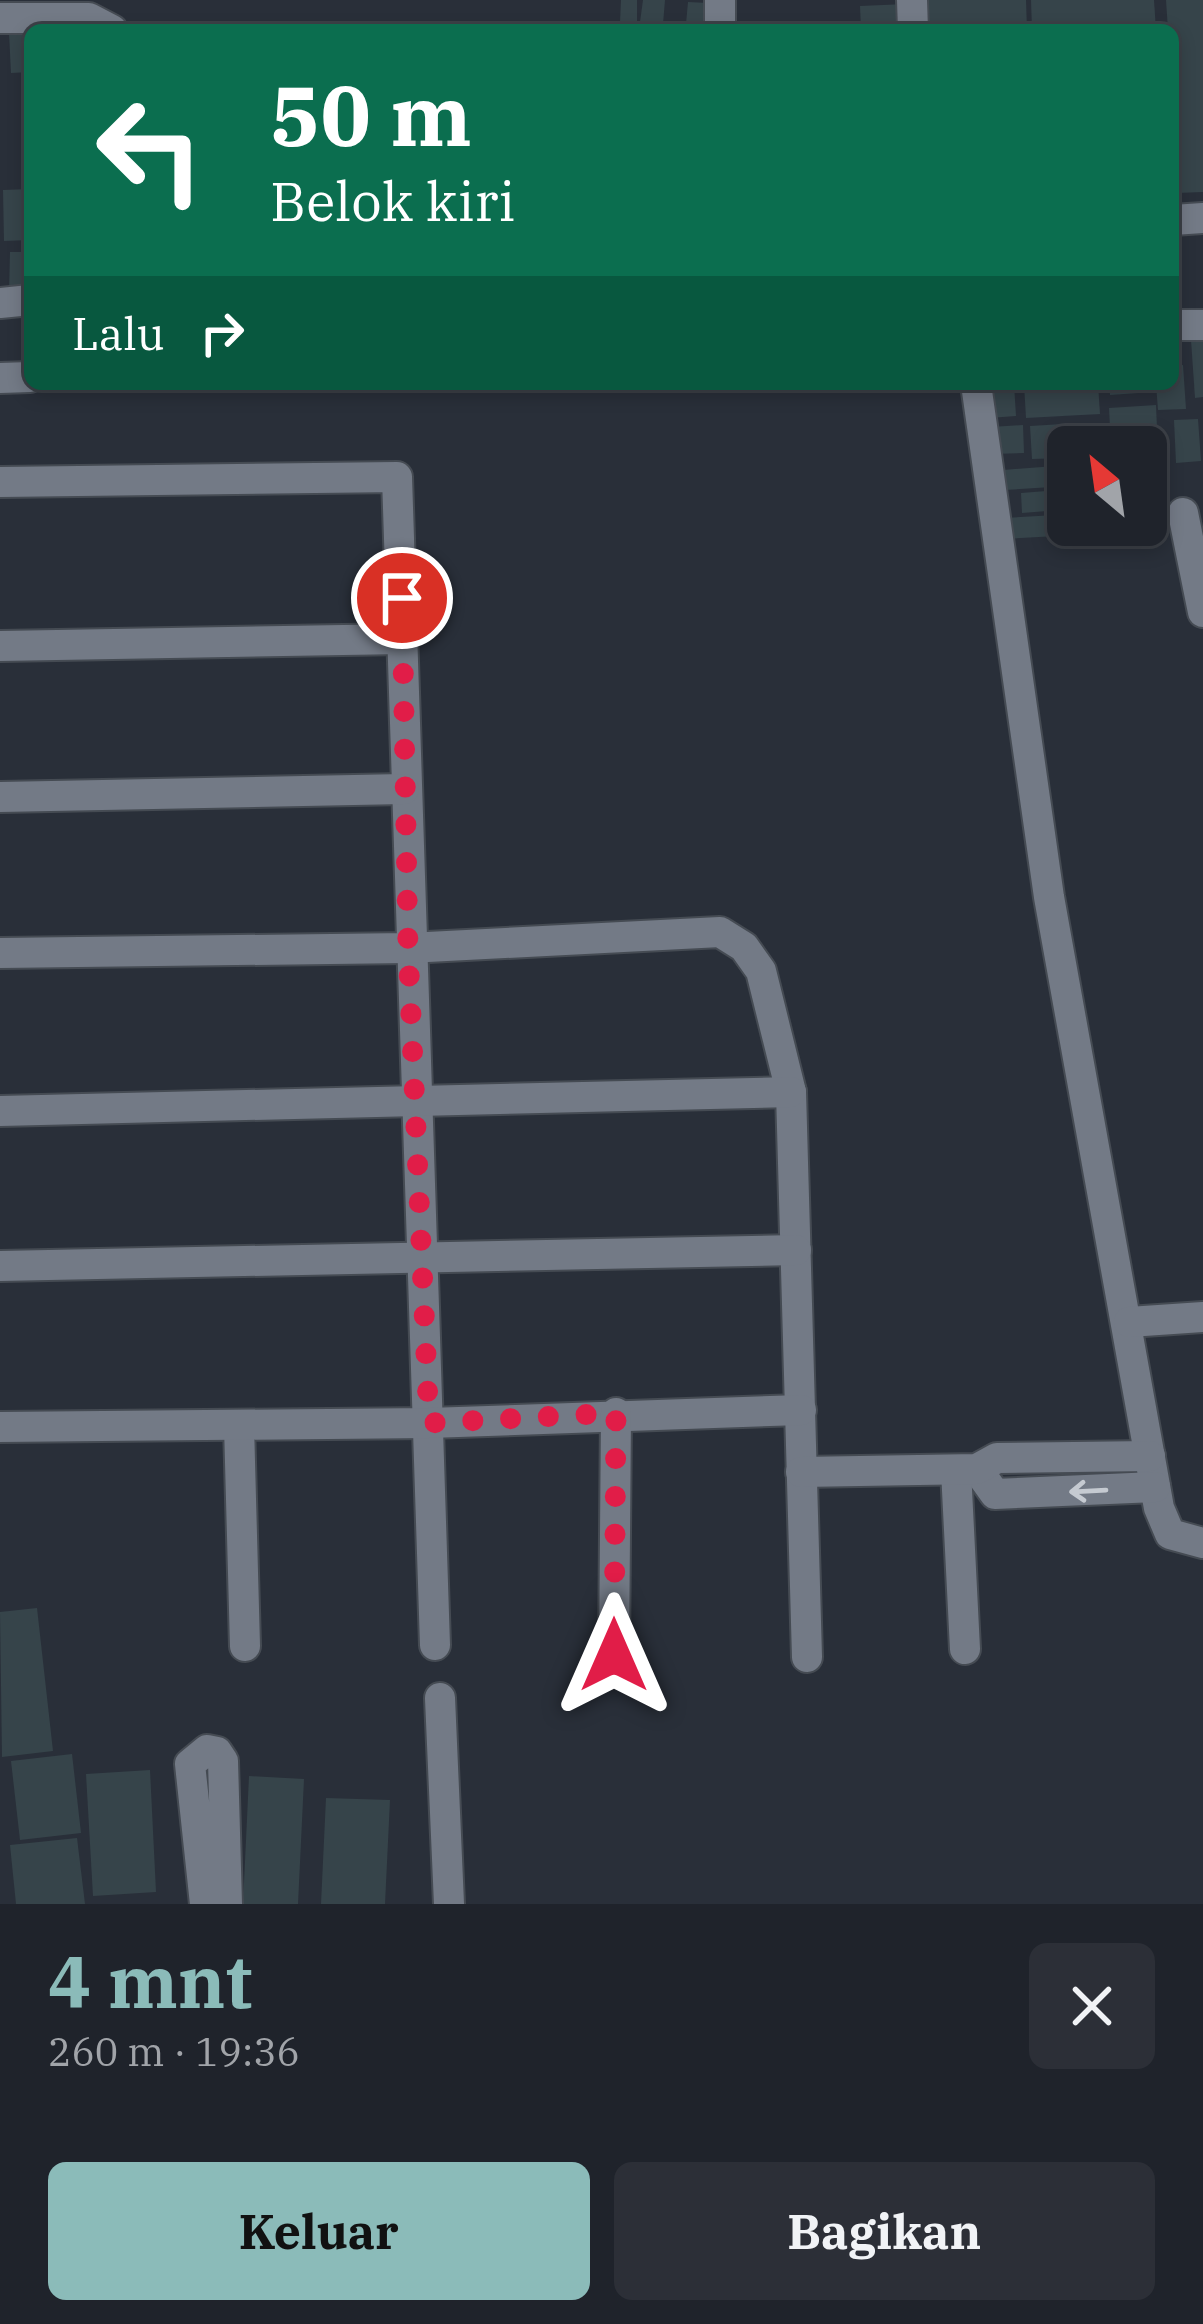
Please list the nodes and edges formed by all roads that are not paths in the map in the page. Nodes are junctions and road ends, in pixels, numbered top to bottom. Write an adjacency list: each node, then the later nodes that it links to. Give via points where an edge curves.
1 (0, 19): 2 (street)
2 (100, 24)
3 (977, 390): 20 (street, via 1048,898)
4 (0, 482): 7 (street, via 397,477)
5 (1183, 513): 6 (street)
6 (1203, 612)
7 (403, 639): 8 (street); 9 (street)
8 (0, 646)
9 (404, 788): 10 (street); 11 (street)
10 (0, 797)
11 (408, 948): 12 (street); 13 (street, via 720,932 744,947 760,971); 14 (street)
12 (0, 953)
13 (791, 1092): 14 (street); 16 (street)
14 (414, 1101): 15 (street); 17 (street)
15 (0, 1111)
16 (796, 1250): 17 (street); 21 (street)
17 (421, 1258): 18 (street); 23 (street)
18 (0, 1266)
19 (1203, 1317): 20 (street)
20 (1129, 1322): 26 (street)
21 (801, 1410): 22 (street); 28 (street)
22 (616, 1413): 23 (street); 34 (street)
23 (429, 1423): 24 (street); 31 (street)
24 (239, 1425): 25 (street); 32 (street)
25 (0, 1427)
26 (1150, 1456): 27 (street, via 997,1458); 29 (street)
27 (967, 1469): 28 (street); 29 (street, one-way to 27, via 995,1494); 33 (street)
28 (801, 1472): 35 (street)
29 (1155, 1487): 30 (street, via 1170,1534)
30 (1203, 1543)
31 (435, 1645)
32 (245, 1646)
33 (965, 1649)
34 (614, 1655)
35 (807, 1657)
36 (440, 1699): 39 (street)
37 (205, 1904): 38 (street, via 190,1764 207,1750 223,1761)
38 (227, 1904)
39 (449, 1904)

